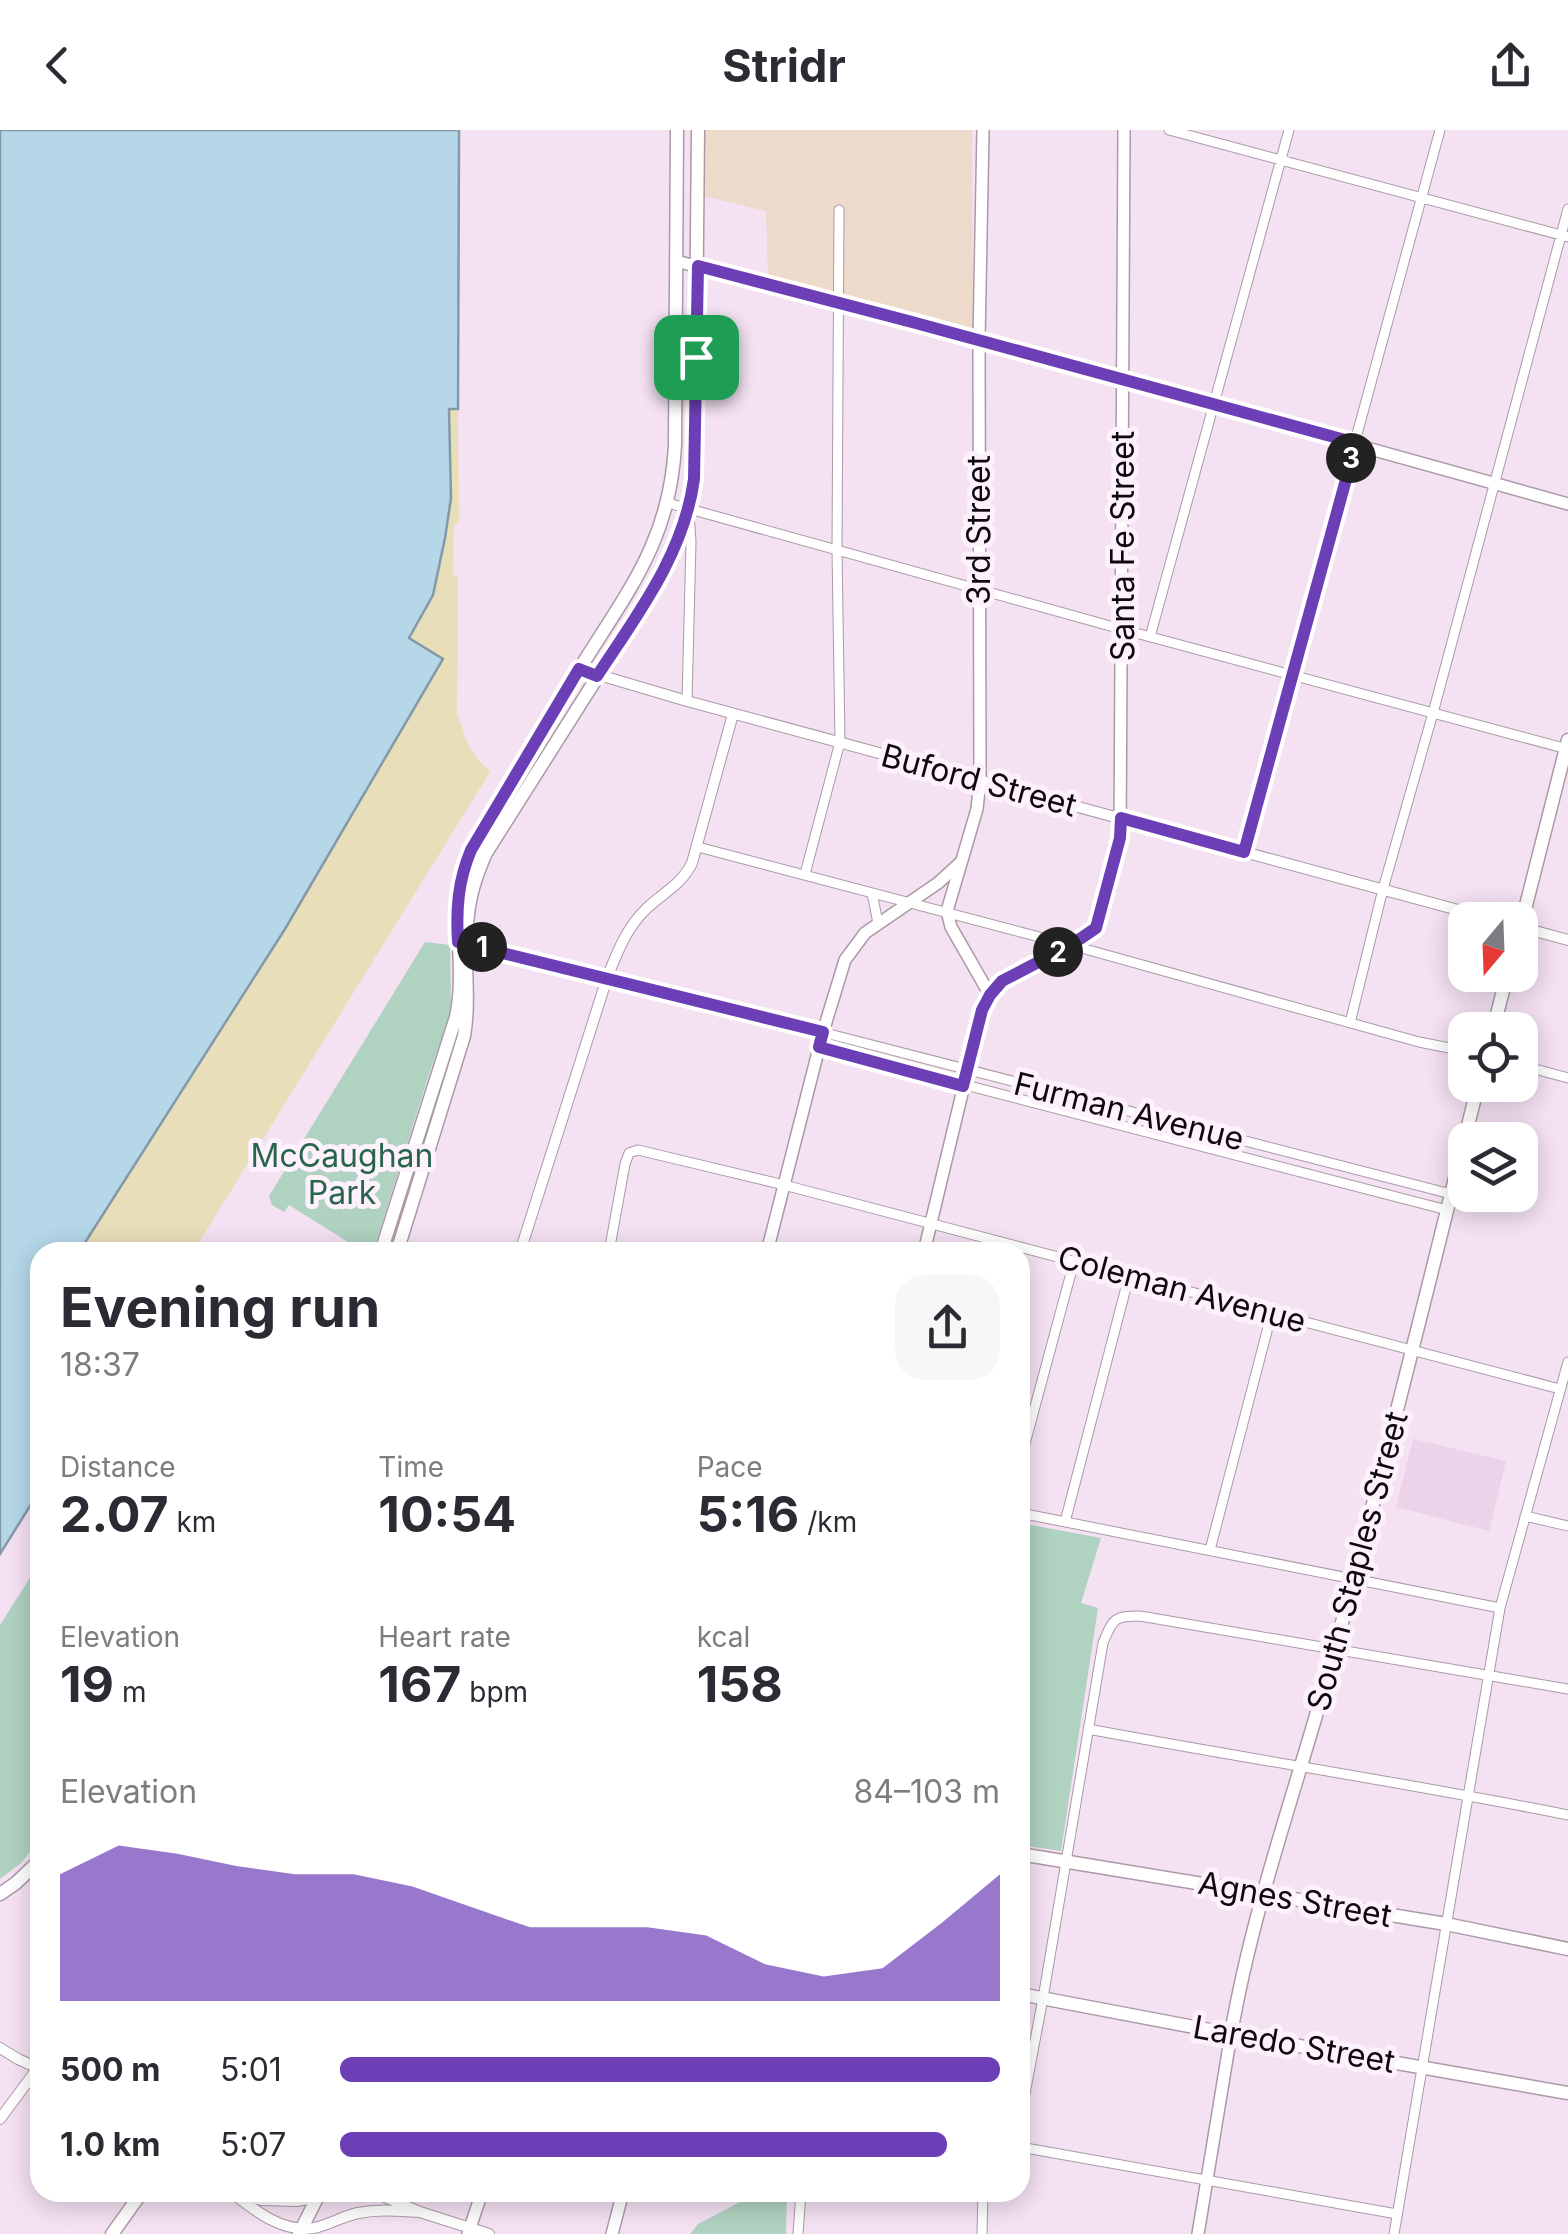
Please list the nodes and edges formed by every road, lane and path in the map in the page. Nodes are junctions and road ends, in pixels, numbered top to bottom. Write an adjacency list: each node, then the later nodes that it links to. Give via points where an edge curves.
1 (678, 130): 13 (main road)
2 (698, 130): 14 (main road)
3 (984, 130): 16 (main road, 3rd Street)
4 (1124, 130): 17 (main road, Santa Fe Street)
5 (1169, 130): 8 (street)
6 (1289, 130): 8 (street)
7 (1440, 130): 9 (street)
8 (1280, 160): 9 (street); 18 (street)
9 (1422, 200): 12 (street); 19 (street)
10 (1568, 209): 12 (street)
11 (839, 210): 15 (street)
12 (1564, 236): 20 (street)
13 (676, 261): 14 (main road); 21 (main road)
14 (698, 266): 15 (main road); 23 (main road)
15 (839, 302): 16 (main road); 24 (street)
16 (978, 340): 17 (main road); 25 (main road, 3rd Street)
17 (1123, 380): 18 (main road); 26 (main road, Santa Fe Street)
18 (1213, 404): 19 (main road); 27 (street)
19 (1356, 443): 20 (main road); 29 (street)
20 (1494, 483): 22 (main road); 33 (street)
21 (668, 503): 23 (street); 28 (main road, via 639,575)
22 (1568, 504)
23 (688, 510): 24 (street); 30 (main road, via 668,562); 31 (street)
24 (836, 550): 25 (street); 34 (street)
25 (978, 589): 26 (street); 36 (main road, 3rd Street)
26 (1120, 629): 27 (street); 37 (main road, Santa Fe Street)
27 (1150, 637): 29 (street)
28 (579, 669): 30 (street, Buford Street); 52 (main road, via 471,850 457,901)
29 (1291, 674): 33 (street); 39 (street)
30 (597, 676): 31 (street, Buford Street); 52 (main road, via 486,853)
31 (687, 701): 32 (street, Buford Street)
32 (733, 714): 34 (street, Buford Street); 38 (street)
33 (1433, 714): 35 (street); 42 (street)
34 (840, 742): 36 (street, Buford Street); 41 (street)
35 (1567, 746): 45 (main road)
36 (980, 780): 37 (street, Buford Street); 40 (main road, 3rd Street)
37 (1121, 818): 39 (street, Buford Street); 49 (main road, Santa Fe Street)
38 (698, 846): 41 (street); 55 (street, via 684,876 633,924)
39 (1244, 852): 42 (street, Buford Street)
40 (962, 860): 44 (main road); 47 (main road, 3rd Street)
41 (806, 874): 43 (street)
42 (1383, 890): 46 (street, Buford Street); 57 (street)
43 (872, 893): 44 (street); 48 (street)
44 (910, 902): 47 (street); 48 (main road)
45 (1527, 902)
46 (1448, 907)
47 (948, 912): 53 (street); 56 (main road)
48 (878, 923): 58 (main road, via 845,960)
49 (1096, 928): 53 (main road); 54 (street)
50 (1538, 932): 51 (street)
51 (1568, 940)
52 (463, 943): 55 (street, Furman Avenue); 74 (main road, via 456,1017); 75 (main road, via 464,1036)
53 (1071, 945): 54 (street); 56 (main road, via 1002,981)
54 (1096, 952): 57 (street)
55 (607, 978): 58 (street, Furman Avenue); 76 (street)
56 (990, 995): 61 (main road)
57 (1350, 1022): 60 (street)
58 (823, 1032): 59 (main road); 61 (street, Furman Avenue)
59 (819, 1047): 64 (street, Furman Avenue); 69 (main road)
60 (1448, 1047)
61 (967, 1069): 64 (main road); 65 (street, Furman Avenue)
62 (1538, 1070): 63 (street)
63 (1568, 1078)
64 (963, 1086): 66 (street, Furman Avenue); 73 (main road)
65 (1138, 1113): 66 (street); 67 (street, Furman Avenue)
66 (1133, 1129): 68 (street, Furman Avenue)
67 (1290, 1152): 68 (street); 70 (street, Furman Avenue)
68 (1285, 1168): 72 (street, Furman Avenue)
69 (784, 1185): 73 (street, Coleman Avenue); 77 (street, Coleman Avenue, via 638,1150 629,1153); 78 (main road)
70 (1448, 1193)
71 (1448, 1206): 72 (main road, South Staples Street)
72 (1447, 1210): 85 (main road, South Staples Street)
73 (931, 1223): 79 (main road); 80 (street, Coleman Avenue)
74 (384, 1242)
75 (399, 1242)
76 (523, 1242)
77 (611, 1242)
78 (769, 1242)
79 (926, 1242)
80 (1001, 1242)
81 (1030, 1250): 82 (street, Coleman Avenue)
82 (1074, 1262): 83 (street, Coleman Avenue); 88 (street)
83 (1129, 1276): 84 (street, Coleman Avenue); 91 (street)
84 (1272, 1312): 85 (street, Coleman Avenue); 93 (street)
85 (1414, 1350): 87 (street, Coleman Avenue); 94 (main road, South Staples Street)
86 (1568, 1365): 87 (street)
87 (1560, 1388): 90 (street)
88 (1030, 1425)
89 (1030, 1515): 91 (street)
90 (1524, 1516): 92 (street); 95 (street)
91 (1064, 1522): 93 (street)
92 (1568, 1526)
93 (1210, 1550): 94 (street)
94 (1353, 1579): 95 (street); 96 (main road, South Staples Street)
95 (1500, 1608): 97 (street)
96 (1335, 1649): 97 (street); 99 (street, via 1118,1617 1102,1643); 100 (main road, South Staples Street)
97 (1490, 1676): 98 (street); 101 (street)
98 (1568, 1689)
99 (1088, 1730): 100 (street); 104 (street)
100 (1300, 1768): 101 (street); 106 (main road, South Staples Street)
101 (1468, 1795): 102 (street); 108 (street)
102 (1568, 1815)
103 (1030, 1855): 104 (main road, Agnes Street)
104 (1067, 1860): 106 (main road, Agnes Street); 111 (street)
105 (30, 1870): 107 (main road)
106 (1262, 1893): 108 (main road, Agnes Street); 112 (main road, South Staples Street)
107 (0, 1894)
108 (1446, 1924): 109 (main road, Agnes Street); 115 (street)
109 (1568, 1949)
110 (1030, 1996): 111 (main road, Laredo Street)
111 (1043, 1998): 112 (main road, Laredo Street); 116 (street)
112 (1231, 2034): 115 (main road, Laredo Street); 121 (main road)
113 (0, 2048): 114 (street)
114 (30, 2064)
115 (1422, 2066): 118 (main road, Laredo Street); 131 (street)
116 (1030, 2067)
117 (30, 2079): 119 (street)
118 (1568, 2093)
119 (0, 2120)
120 (1030, 2149): 121 (street)
121 (1207, 2180): 131 (street); 139 (main road)
122 (135, 2202): 134 (main road)
123 (244, 2202): 132 (street)
124 (315, 2202): 132 (main road)
125 (396, 2202): 130 (street)
126 (479, 2202): 133 (main road)
127 (620, 2202): 136 (main road)
128 (800, 2202): 137 (street)
129 (983, 2202): 138 (street)
130 (420, 2212): 132 (street, via 352,2214); 133 (street)
131 (1397, 2214): 140 (street)
132 (301, 2231)
133 (469, 2231): 135 (street)
134 (112, 2234)
135 (489, 2234)
136 (612, 2234)
137 (798, 2234)
138 (982, 2234)
139 (1198, 2234)
140 (1394, 2234)

